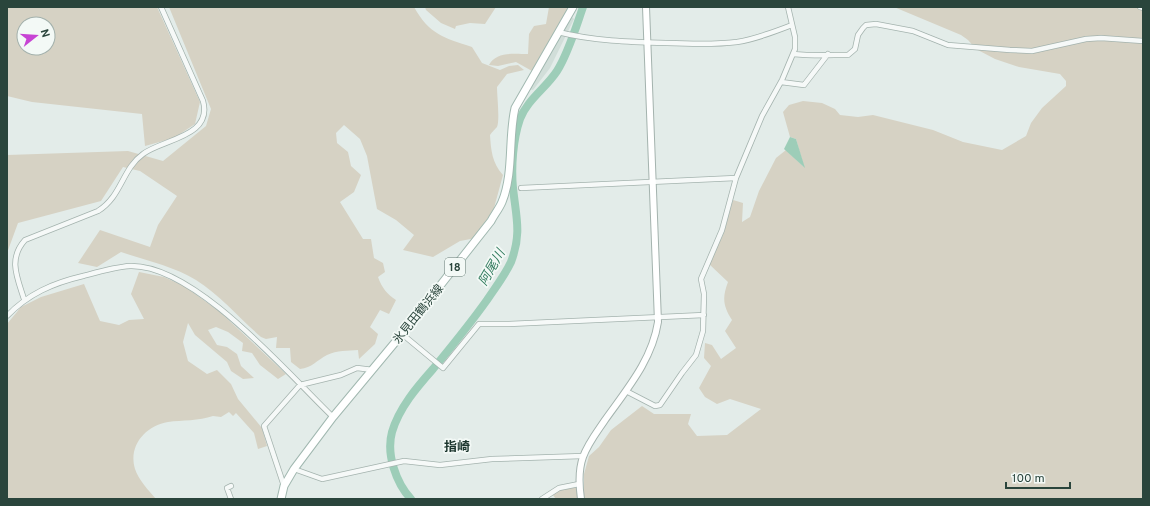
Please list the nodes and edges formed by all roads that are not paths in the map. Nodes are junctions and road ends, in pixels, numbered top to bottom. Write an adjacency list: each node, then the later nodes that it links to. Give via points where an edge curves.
1 (161, 7): 17 (street, via 205,106 202,120 192,131 142,154 108,205 25,240 15,257 14,266)
2 (573, 7): 8 (main road, 氷見田鶴浜線 / 18)
3 (646, 7): 10 (street)
4 (788, 7): 7 (street)
5 (1140, 7): 6 (street)
6 (1143, 8)
7 (792, 25): 10 (street, via 736,42); 11 (street, via 795,37)
8 (561, 33): 10 (street); 21 (main road, 氷見田鶴浜線 / 18, via 515,108 510,126 502,202 472,246)
9 (1143, 41): 12 (street, via 1086,39 1032,51 1010,50 948,45 914,31 876,24 863,28 858,35 855,50 848,55)
10 (647, 43): 15 (street)
11 (793, 54): 12 (street, via 819,57); 13 (street)
12 (828, 54): 13 (street, via 804,85)
13 (781, 82): 14 (street, via 762,116)
14 (736, 178): 15 (street); 18 (street, via 722,230 701,279)
15 (653, 182): 16 (street); 20 (street)
16 (521, 188)
17 (24, 299): 19 (street); 23 (street, via 62,281 99,272 131,266 158,271 184,283 210,301 257,342)
18 (704, 315): 20 (street); 24 (street, via 703,331 696,356 660,405 655,406)
19 (7, 316)
20 (658, 317): 21 (street, via 479,324 443,368); 24 (street, via 651,352)
21 (402, 334): 22 (main road, 氷見田鶴浜線 / 18)
22 (373, 370): 23 (street, via 356,368 341,375); 25 (main road, 氷見田鶴浜線 / 18)
23 (300, 385): 25 (street); 30 (street, via 264,426)
24 (626, 391): 26 (street, via 591,440)
25 (333, 417): 27 (main road, 氷見田鶴浜線 / 18)
26 (583, 456): 27 (street, via 492,459 440,465 404,461 322,479); 28 (street)
27 (294, 469): 30 (main road, 氷見田鶴浜線 / 18)
28 (579, 484): 33 (street, via 559,488); 34 (street)
29 (231, 486): 31 (street, via 227,488)
30 (284, 486): 32 (main road, 氷見田鶴浜線 / 18)
31 (231, 499)
32 (281, 499)
33 (542, 499)
34 (581, 499)

